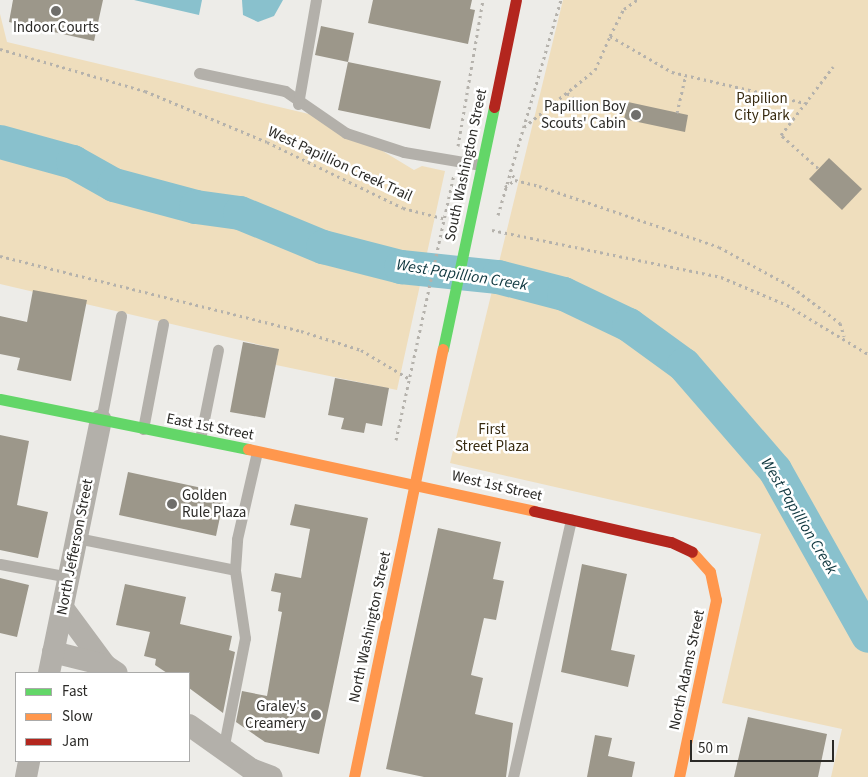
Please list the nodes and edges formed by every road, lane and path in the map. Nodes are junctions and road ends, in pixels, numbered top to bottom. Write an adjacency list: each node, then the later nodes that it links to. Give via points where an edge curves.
1 (316, 0): 12 (lane)
2 (483, 0): 17 (path)
3 (516, 0): 18 (main road, South Washington Street)
4 (561, 0): 16 (path)
5 (637, 0): 6 (path, via 624,9)
6 (610, 36): 10 (path); 11 (path, via 595,70)
7 (0, 50): 24 (path, West Papillion Creek Trail, via 145,90 250,134 403,208)
8 (833, 67): 13 (path)
9 (199, 72): 12 (lane, via 285,91)
10 (686, 75): 13 (path); 15 (path)
11 (567, 93): 14 (path, via 577,101); 16 (path)
12 (298, 104): 17 (lane, via 346,133 404,152)
13 (809, 104): 20 (path, via 782,136)
14 (626, 111)
15 (677, 113)
16 (524, 127): 19 (path)
17 (456, 161): 18 (lane); 32 (path)
18 (481, 165): 39 (main road, South Washington Street)
19 (510, 168): 21 (path); 22 (path)
20 (818, 168)
21 (514, 180): 22 (path); 29 (path, via 619,210 719,247 792,287 840,323)
22 (505, 187): 23 (path)
23 (498, 215)
24 (449, 220)
25 (484, 228): 29 (path, via 721,277 753,288)
26 (0, 256): 32 (path, via 302,331 361,350)
27 (121, 316): 34 (lane)
28 (163, 324): 35 (lane)
29 (845, 336): 31 (path)
30 (218, 350): 37 (lane)
31 (868, 354)
32 (408, 378): 36 (path)
33 (0, 400): 34 (main road, East 1st Street)
34 (101, 420): 35 (main road, East 1st Street); 41 (street, North Jefferson Street)
35 (143, 429): 37 (main road, East 1st Street)
36 (396, 440)
37 (199, 441): 38 (main road, East 1st Street)
38 (257, 452): 39 (main road, East 1st Street); 43 (lane, via 237,539)
39 (415, 483): 40 (main road, West 1st Street); 53 (main road, North Washington Street)
40 (571, 519): 54 (lane); 55 (main road, North Adams Street, via 671,542 693,552 710,572 716,600)
41 (77, 538): 43 (lane); 44 (street, North Jefferson Street)
42 (0, 564): 44 (lane)
43 (236, 570): 49 (lane, via 245,638)
44 (69, 577): 45 (street, North Jefferson Street)
45 (63, 608): 46 (street, North Jefferson Street); 47 (street)
46 (51, 662): 47 (street)
47 (111, 669)
48 (190, 726): 49 (street)
49 (223, 750): 52 (street)
50 (29, 762): 51 (street)
51 (26, 777)
52 (272, 777)
53 (354, 777)
54 (513, 777)
55 (679, 777)

